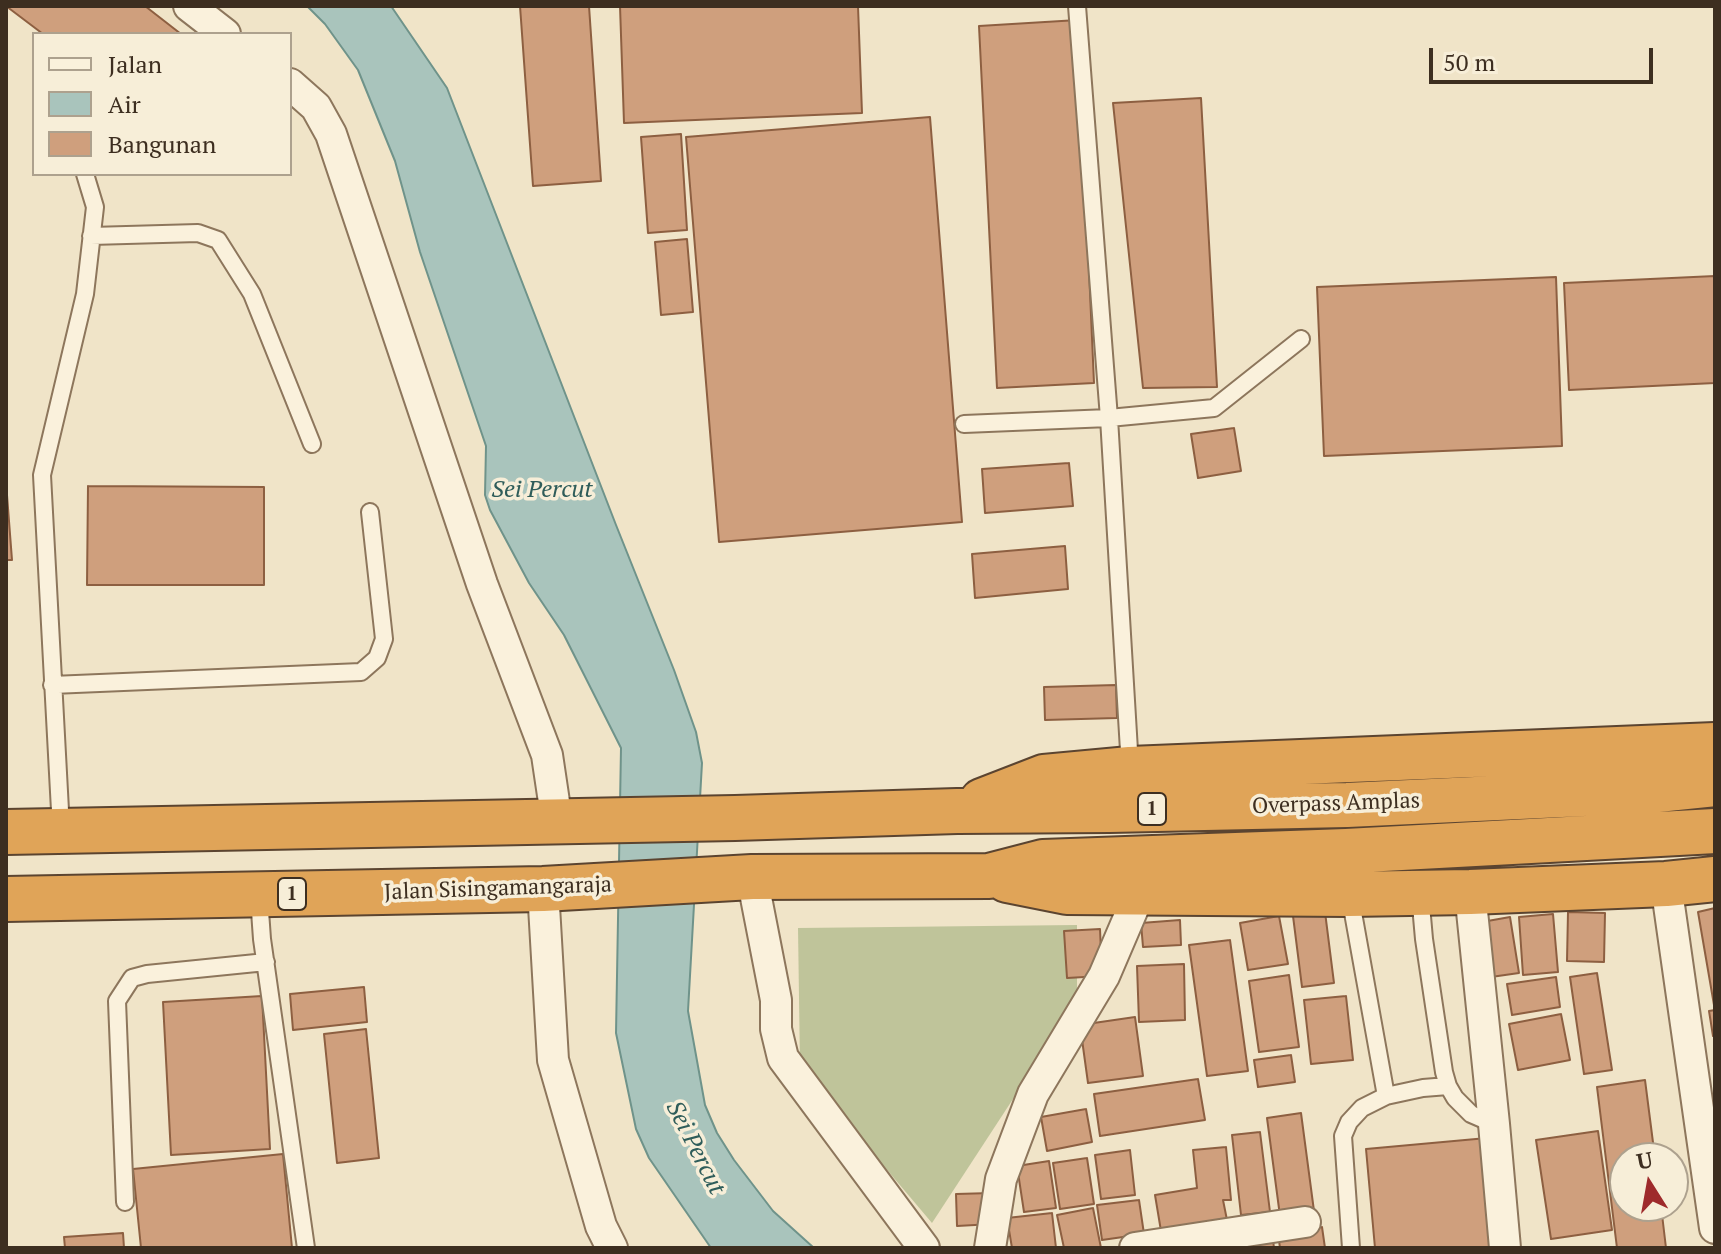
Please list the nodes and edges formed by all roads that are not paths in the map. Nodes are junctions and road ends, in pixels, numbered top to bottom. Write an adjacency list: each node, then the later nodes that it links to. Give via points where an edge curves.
1 (189, 6): 3 (street)
2 (1077, 6): 8 (lane)
3 (222, 32)
4 (292, 86): 17 (street, via 316,107 331,134 482,584 547,755)
5 (86, 176): 6 (lane, via 95,207)
6 (91, 236): 10 (lane, via 198,233 218,240 252,294); 12 (lane, via 85,294 42,475)
7 (1301, 339): 8 (lane, via 1214,408)
8 (1109, 418): 9 (lane); 14 (lane)
9 (964, 424)
10 (312, 444)
11 (370, 512): 12 (lane, via 384,639 377,658 361,672)
12 (52, 685): 18 (lane)
13 (1715, 745): 14 (highway)
14 (1130, 769): 16 (highway, via 1044,777)
15 (1715, 784): 16 (highway, Overpass Amplas / 1, via 1347,805)
16 (957, 811): 17 (highway, 1)
17 (563, 822): 18 (highway, 1)
18 (61, 830): 20 (highway, 1)
19 (1715, 831): 21 (highway, Overpass Amplas / 1, via 1043,862)
20 (6, 832)
21 (989, 876): 22 (highway, Jalan Sisingamangaraja / 1); 26 (highway, via 1067,892)
22 (752, 877): 25 (highway, Jalan Sisingamangaraja / 1); 41 (street, via 783,1058)
23 (1715, 879): 24 (highway)
24 (1666, 884): 27 (highway); 38 (street)
25 (560, 888): 29 (highway, Jalan Sisingamangaraja / 1); 40 (street, via 553,1060)
26 (1140, 892): 30 (highway); 42 (street, via 1104,976 1033,1094 1001,1179)
27 (1470, 892): 28 (highway); 35 (street)
28 (1420, 893): 30 (highway); 33 (lane)
29 (259, 894): 31 (highway, Jalan Sisingamangaraja / 1); 32 (lane)
30 (1349, 894): 34 (lane)
31 (6, 899)
32 (266, 962): 36 (lane, via 147,974 132,978 117,1001); 39 (lane)
33 (1448, 1086): 34 (lane); 35 (lane, via 1471,1114)
34 (1386, 1096): 44 (lane, via 1362,1108 1343,1136)
35 (1494, 1124): 45 (street)
36 (125, 1202)
37 (1305, 1222): 43 (street)
38 (1715, 1228)
39 (306, 1248)
40 (612, 1248)
41 (924, 1248)
42 (990, 1248)
43 (1135, 1248)
44 (1351, 1248)
45 (1505, 1248)

